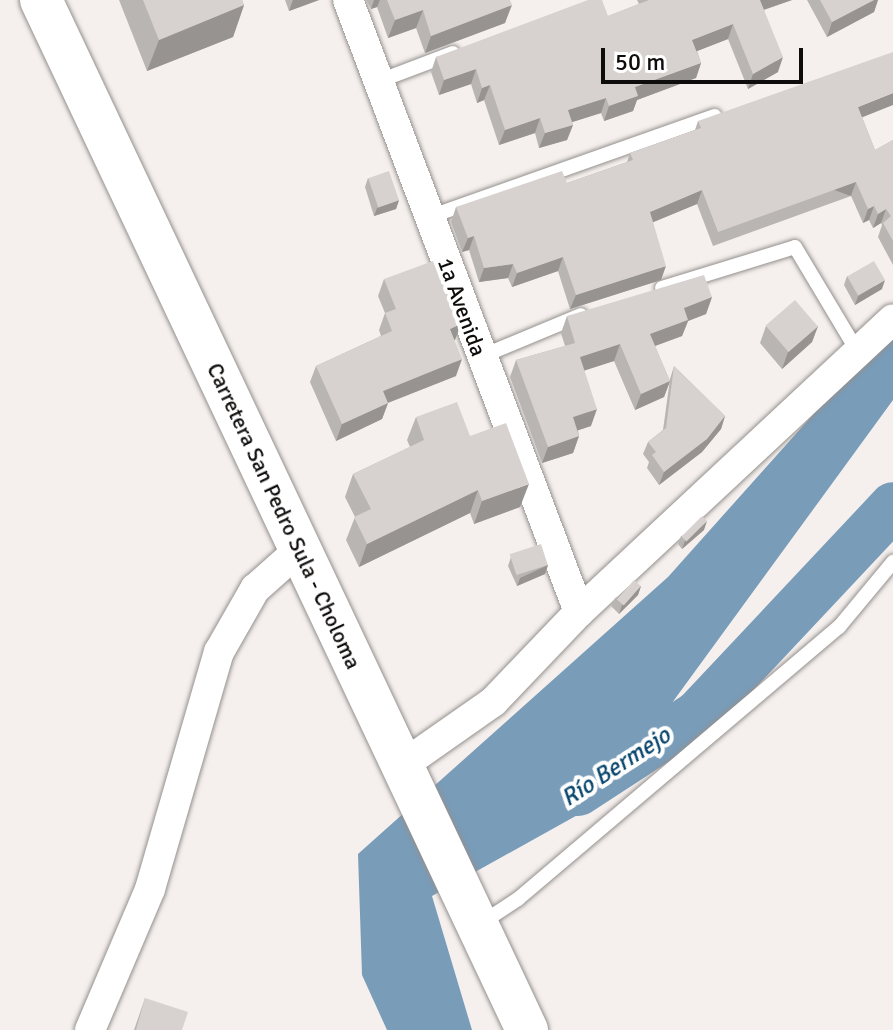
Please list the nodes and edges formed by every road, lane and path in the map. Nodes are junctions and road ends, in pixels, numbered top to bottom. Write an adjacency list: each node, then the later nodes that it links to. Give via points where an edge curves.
1 (41, 0): 12 (main road, Carretera San Pedro Sula - Choloma)
2 (348, 0): 4 (street, 1a Avenida)
3 (465, 49): 4 (lane)
4 (379, 81): 6 (street, 1a Avenida)
5 (725, 113): 6 (lane)
6 (429, 217): 11 (street, 1a Avenida)
7 (648, 293): 10 (lane, via 795,247)
8 (604, 308): 11 (lane)
9 (893, 319): 10 (street)
10 (856, 349): 14 (street)
11 (480, 357): 14 (street, 1a Avenida)
12 (299, 550): 15 (main road, Carretera San Pedro Sula - Choloma); 17 (street, via 255,589 219,652 150,889)
13 (893, 562): 16 (lane, via 839,627 518,899)
14 (579, 612): 15 (street, via 493,702)
15 (408, 774): 16 (main road, Carretera San Pedro Sula - Choloma)
16 (477, 920): 18 (main road, Carretera San Pedro Sula - Choloma)
17 (90, 1030)
18 (527, 1030)

